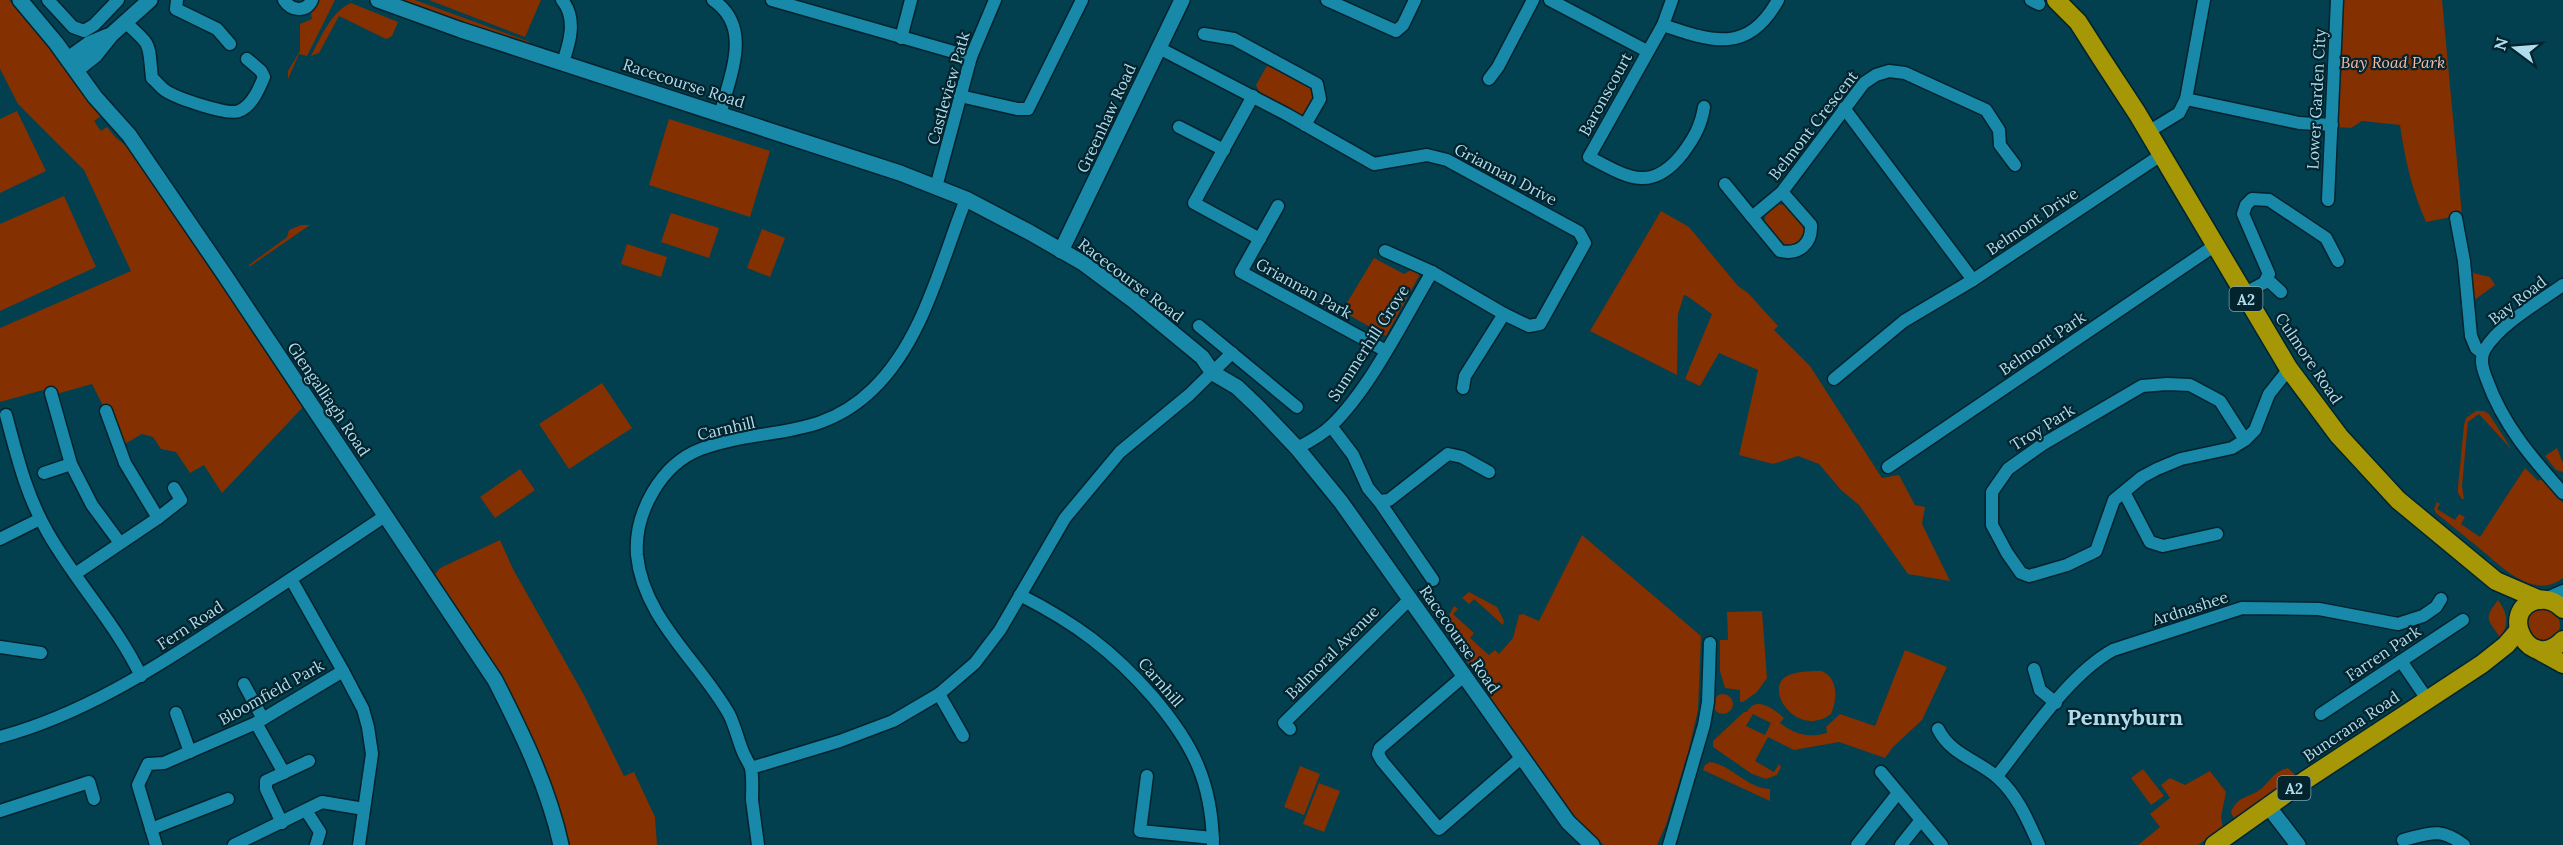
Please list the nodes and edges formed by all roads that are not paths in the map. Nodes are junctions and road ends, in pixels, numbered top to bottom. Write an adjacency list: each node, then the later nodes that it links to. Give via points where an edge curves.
1 (20, 0): 35 (main road, Glengalliagh Road)
2 (48, 0): 3 (street, via 73,27 84,31)
3 (118, 0)
4 (150, 0): 25 (main road)
5 (177, 0): 29 (street, via 176,9 217,29)
6 (284, 0): 7 (street, via 295,9 302,9)
7 (312, 0)
8 (378, 0): 34 (main road, Racecourse Road)
9 (562, 0): 34 (street, via 571,20)
10 (713, 0): 42 (street, via 730,15 736,29 732,70)
11 (772, 0): 28 (street)
12 (911, 0): 28 (street)
13 (995, 0): 32 (street, Castleview Patk)
14 (1082, 0): 37 (street, via 1028,109)
15 (1182, 0): 30 (main road, Greenhaw Road)
16 (1327, 0): 17 (street, via 1396,31)
17 (1415, 0)
18 (1533, 0): 36 (street)
19 (1550, 0): 31 (street)
20 (1672, 0): 26 (street, Baronscourt)
21 (1778, 0): 26 (street, via 1768,18 1754,31 1738,38 1710,39)
22 (2204, 0): 39 (street)
23 (2337, 0): 44 (street, Lower Garden City)
24 (2042, 1): 46 (highway, Culmore Road / A2, via 2078,22)
25 (125, 22): 33 (street, via 151,48 152,78 166,91 220,111 239,111 250,103 261,83 261,70); 35 (main road, via 94,55)
26 (1663, 25): 31 (street, Baronscourt)
27 (1204, 34): 43 (street, via 1234,39 1317,84 1320,99)
28 (901, 38): 32 (street)
29 (231, 44)
30 (1159, 48): 38 (street, Griannan Drive); 60 (main road, Greenhaw Road)
31 (1647, 51): 40 (street, Baronscourt, via 1589,157 1629,177 1659,175 1672,168 1690,144 1701,125)
32 (971, 57): 37 (street, Castleview Patk)
33 (247, 59)
34 (563, 62): 42 (main road, Racecourse Road)
35 (72, 64): 93 (main road, Glengalliagh Road, via 135,144)
36 (1489, 79)
37 (960, 96): 51 (street, Castleview Patk)
38 (1253, 96): 43 (street, Griannan Drive); 47 (street)
39 (2186, 99): 44 (street, via 2299,123); 46 (street, via 2179,113)
40 (1704, 107)
41 (1844, 108): 49 (street, Belmont Crescent, via 1864,83 1876,75 1889,71 1905,73 1986,110 1999,130 2000,145); 52 (street, Belmont Crescent); 64 (street)
42 (721, 112): 51 (main road, Racecourse Road)
43 (1305, 125): 69 (street, Griannan Drive, via 1374,164 1427,155 1447,160 1579,232 1585,243 1540,324 1529,326)
44 (2332, 125): 54 (street, Lower Garden City)
45 (1179, 127): 47 (street)
46 (2148, 132): 48 (highway, Culmore Road / A2)
47 (1224, 150): 58 (street, via 1194,202)
48 (2161, 155): 59 (highway, Culmore Road / A2); 64 (street, Belmont Drive)
49 (2015, 165)
50 (1725, 184): 56 (street)
51 (936, 187): 53 (main road, Racecourse Road)
52 (1782, 192): 56 (street, Belmont Crescent); 56 (street, via 1811,225 1812,236 1804,246 1796,252 1780,251)
53 (966, 199): 60 (main road, Racecourse Road); 137 (street, Carnhill, via 911,340 872,391 816,424 690,454 658,484 642,515 637,552 645,588 663,622 720,699)
54 (2328, 200)
55 (1278, 206): 58 (street, Griannan Park)
56 (1752, 217)
57 (2456, 219): 73 (street, via 2471,336)
58 (1260, 239): 71 (street, Griannan Park, via 1241,272)
59 (2214, 246): 68 (highway, Culmore Road / A2); 86 (street, Belmont Park)
60 (1061, 251): 75 (main road, Racecourse Road, via 1134,301 1202,357)
61 (1385, 251): 63 (street, Griannan Drive)
62 (2338, 261): 65 (street, via 2326,238 2270,200 2252,199 2243,214 2269,274)
63 (1432, 272): 69 (street, Griannan Drive); 71 (street, Summerhill Grove)
64 (1973, 280): 76 (street, Belmont Drive, via 1919,311)
65 (2268, 280): 67 (street); 68 (street)
66 (2563, 285): 73 (street, Bay Road, via 2502,329)
67 (2281, 292)
68 (2244, 294): 74 (highway, Culmore Road / A2)
69 (1504, 314): 77 (street, via 1465,376)
70 (1199, 326): 72 (street)
71 (1386, 351): 82 (street, Summerhill Grove)
72 (1232, 353): 75 (street); 79 (street)
73 (2483, 353): 91 (street, via 2482,366 2503,418)
74 (2289, 369): 83 (street, via 2270,394 2255,430); 102 (highway, Culmore Road / A2, via 2376,478)
75 (1213, 373): 84 (main road, Racecourse Road, via 1238,387); 104 (street, via 1112,461 1063,521)
76 (1833, 379)
77 (1463, 388)
78 (51, 393): 85 (street)
79 (1297, 407)
80 (106, 411): 94 (street, via 125,463)
81 (6, 415): 95 (street, via 22,477)
82 (1331, 426): 84 (street, Summerhill Grove); 92 (street, via 1353,454 1368,488)
83 (2245, 440): 90 (street, Troy Park, via 2232,448 2181,459 2157,469); 90 (street, Troy Park, via 2220,401 2190,385 2142,386 2008,469 1992,492 1992,525 2021,573 2029,576 2096,551 2114,500)
84 (1297, 448): 105 (main road, Racecourse Road)
85 (71, 464): 88 (street); 98 (street)
86 (1888, 466)
87 (1489, 471): 92 (street, via 1448,454 1389,500)
88 (44, 473)
89 (174, 488): 94 (street, via 181,500)
90 (2124, 492): 96 (street, via 2150,542 2163,546)
91 (2563, 493)
92 (1379, 501): 101 (street)
93 (385, 516): 100 (street, Fern Road); 158 (main road, Glengalliagh Road, via 495,680 526,740)
94 (158, 518): 98 (street)
95 (40, 519): 97 (street); 99 (street)
96 (2217, 534)
97 (0, 539)
98 (120, 543): 99 (street)
99 (75, 574): 122 (street)
100 (291, 579): 120 (street, Bloomfield Park); 122 (street, Fern Road)
101 (1433, 580)
102 (2496, 581): 107 (highway, Culmore Road / A2); 110 (highway, Culmore Road / A2, via 2511,605)
103 (2563, 591): 107 (street)
104 (1020, 595): 124 (street, via 975,663); 153 (street, Carnhill, via 1107,649 1173,721 1192,749 1207,788)
105 (1410, 599): 121 (main road, Racecourse Road); 130 (street, Balmoral Avenue, via 1284,723)
106 (2441, 599): 126 (street, Ardnashee, via 2423,616 2398,624 2319,609 2242,608 2113,650 2091,664)
107 (2542, 599): 108 (highway, A2); 110 (highway, A2, via 2527,605)
108 (2563, 609)
109 (2463, 620): 116 (street, Farren Park)
110 (2518, 627): 114 (highway, A2, via 2526,643); 118 (highway, Buncrana Road / A2, via 2506,645)
111 (2563, 640): 114 (highway, A2, via 2551,649)
112 (1710, 643): 161 (street, via 1704,725)
113 (0, 647): 115 (street)
114 (2535, 648): 117 (highway, A2); 118 (highway, Buncrana Road / A2)
115 (41, 654)
116 (2401, 661): 125 (street); 128 (street, Farren Park)
117 (2563, 663)
118 (2482, 664): 125 (highway, Buncrana Road / A2)
119 (2034, 669): 126 (street, via 2040,690)
120 (343, 670): 129 (street, Bloomfield Park); 146 (street, Bloomfield Park, via 363,709 371,743)
121 (1465, 675): 135 (main road, Racecourse Road); 135 (street, via 1380,748 1382,761 1439,829)
122 (141, 676): 133 (street, Fern Road, via 66,714)
123 (244, 684): 129 (street)
124 (939, 694): 132 (street); 137 (street, via 893,721)
125 (2427, 699): 145 (highway, Buncrana Road / A2)
126 (2056, 703): 141 (street, Ardnashee)
127 (176, 713): 134 (street)
128 (2321, 714)
129 (259, 721): 134 (street, Bloomfield Park); 139 (street)
130 (1290, 729)
131 (1938, 729): 141 (street, via 1944,742)
132 (963, 736)
133 (0, 737)
134 (190, 752): 151 (street, Bloomfield Park, via 164,763 148,764 138,785)
135 (1521, 758): 160 (main road, Racecourse Road, via 1568,822)
136 (309, 761): 139 (street)
137 (751, 768): 159 (street, Carnhill)
138 (1881, 772): 142 (street)
139 (284, 773): 150 (street, via 266,781)
140 (1147, 776): 153 (street, Carnhill, via 1140,831)
141 (1996, 776): 165 (street, via 2022,807)
142 (1898, 793): 149 (street); 162 (street)
143 (94, 799): 147 (street, via 89,782)
144 (228, 799): 151 (street)
145 (2268, 806): 166 (highway, Buncrana Road / A2); 167 (main road)
146 (364, 809): 148 (street, via 322,802); 157 (street, Bloomfield Park)
147 (0, 811)
148 (307, 812): 150 (street); 156 (street, via 320,832)
149 (1921, 820): 163 (street); 164 (street)
150 (282, 823): 155 (street)
151 (151, 829): 154 (street)
152 (2403, 840): 168 (street, via 2436,831 2449,834)
153 (1213, 842)
154 (156, 845)
155 (234, 845)
156 (316, 845)
157 (359, 845)
158 (561, 845)
159 (758, 845)
160 (1592, 845)
161 (1669, 845)
162 (1857, 845)
163 (1901, 845)
164 (1942, 845)
165 (2039, 845)
166 (2214, 845)
167 (2298, 845)
168 (2464, 845)

